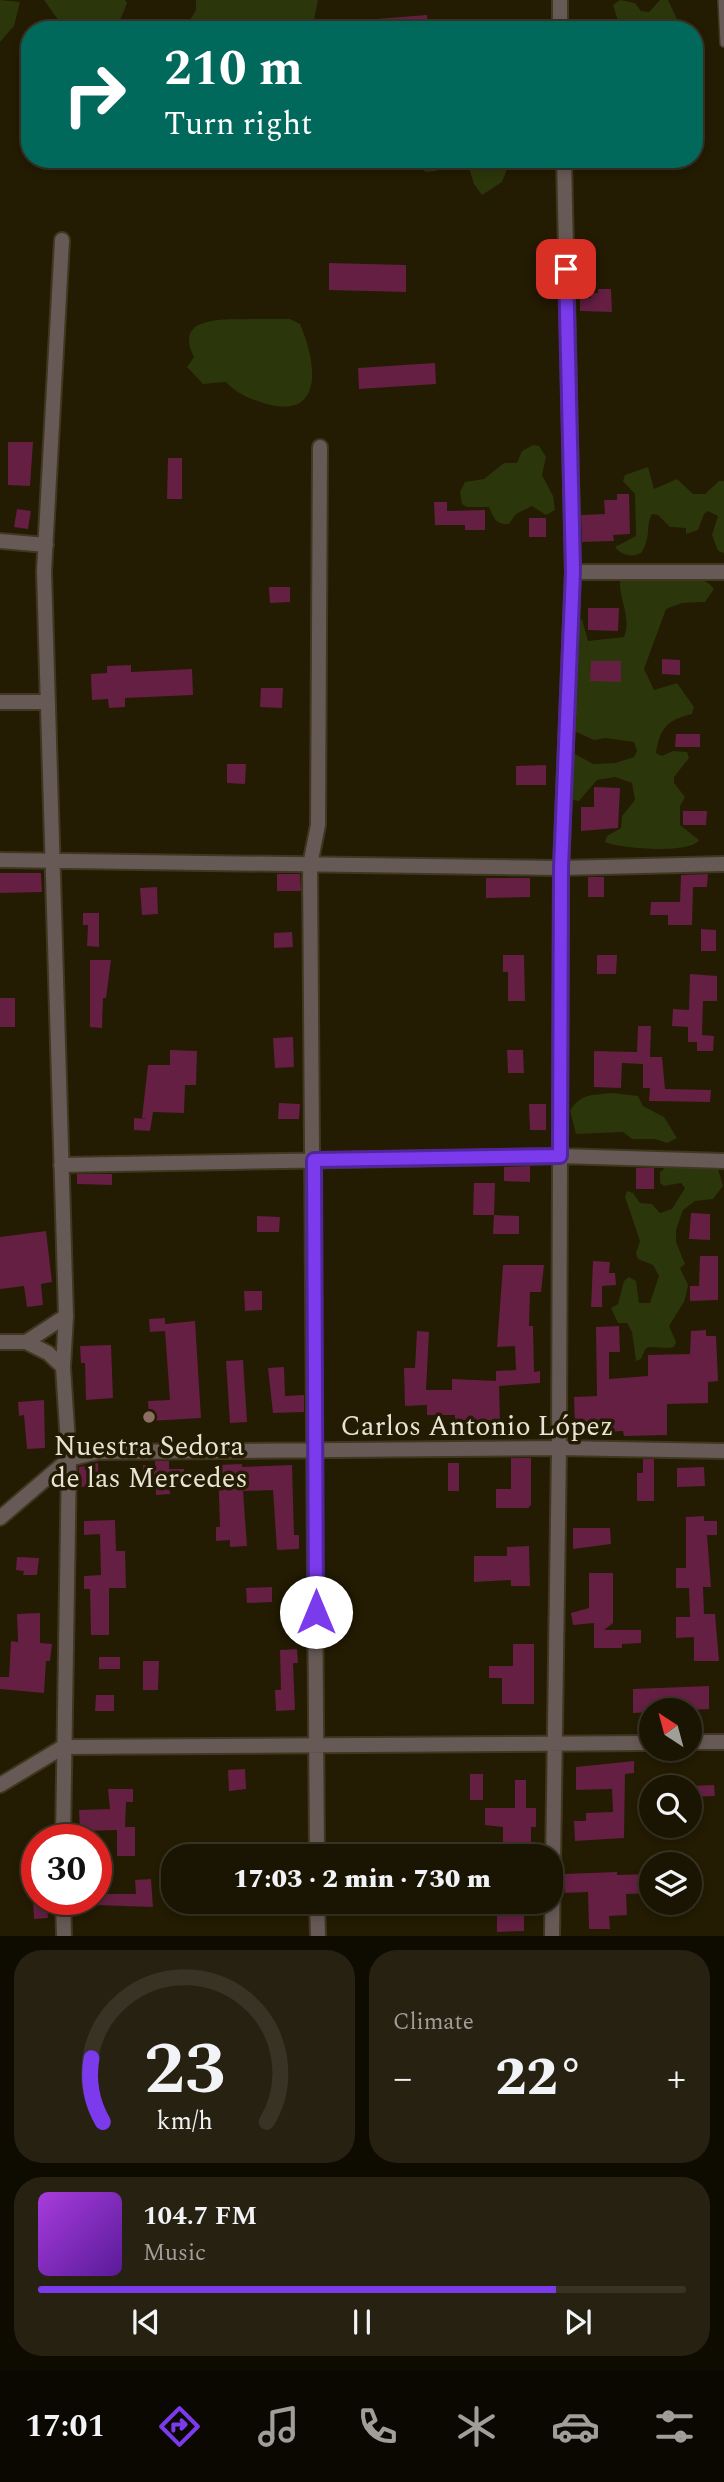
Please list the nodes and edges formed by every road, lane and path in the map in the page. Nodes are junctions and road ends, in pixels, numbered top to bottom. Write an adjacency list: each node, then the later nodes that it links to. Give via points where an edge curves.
1 (560, 0): 3 (street)
2 (722, 0): 4 (lane)
3 (560, 21)
4 (724, 43)
5 (564, 168): 10 (street)
6 (62, 240): 9 (street)
7 (320, 447): 17 (street, via 318,825)
8 (0, 541): 9 (street)
9 (46, 545): 13 (street)
10 (573, 572): 11 (street); 18 (street)
11 (724, 572)
12 (0, 702): 13 (street)
13 (48, 702): 15 (street)
14 (0, 860): 15 (street)
15 (54, 861): 17 (street); 22 (street)
16 (724, 864): 18 (street)
17 (310, 865): 18 (street); 20 (street)
18 (561, 868): 19 (street)
19 (560, 1156): 20 (street); 21 (street); 27 (street)
20 (314, 1160): 22 (street); 28 (street)
21 (724, 1161)
22 (61, 1165): 23 (street)
23 (66, 1316): 25 (street); 26 (street)
24 (0, 1342): 25 (street)
25 (26, 1342): 26 (street)
26 (63, 1367): 30 (street)
27 (559, 1448): 28 (street, Carlos Antonio López); 29 (street, Carlos Antonio López); 35 (street)
28 (315, 1450): 30 (street, Carlos Antonio López, via 98,1452); 36 (street)
29 (724, 1451)
30 (69, 1459): 31 (street, Carlos Antonio López); 37 (street)
31 (0, 1518)
32 (702, 1742): 33 (street)
33 (724, 1742)
34 (639, 1743): 35 (street)
35 (554, 1745): 36 (street); 45 (street)
36 (316, 1746): 37 (street); 40 (street)
37 (63, 1747): 38 (street); 39 (street)
38 (0, 1785)
39 (63, 1824)
40 (317, 1844)
41 (317, 1914): 44 (street)
42 (64, 1915): 43 (street)
43 (64, 1936)
44 (318, 1936)
45 (552, 1936)

